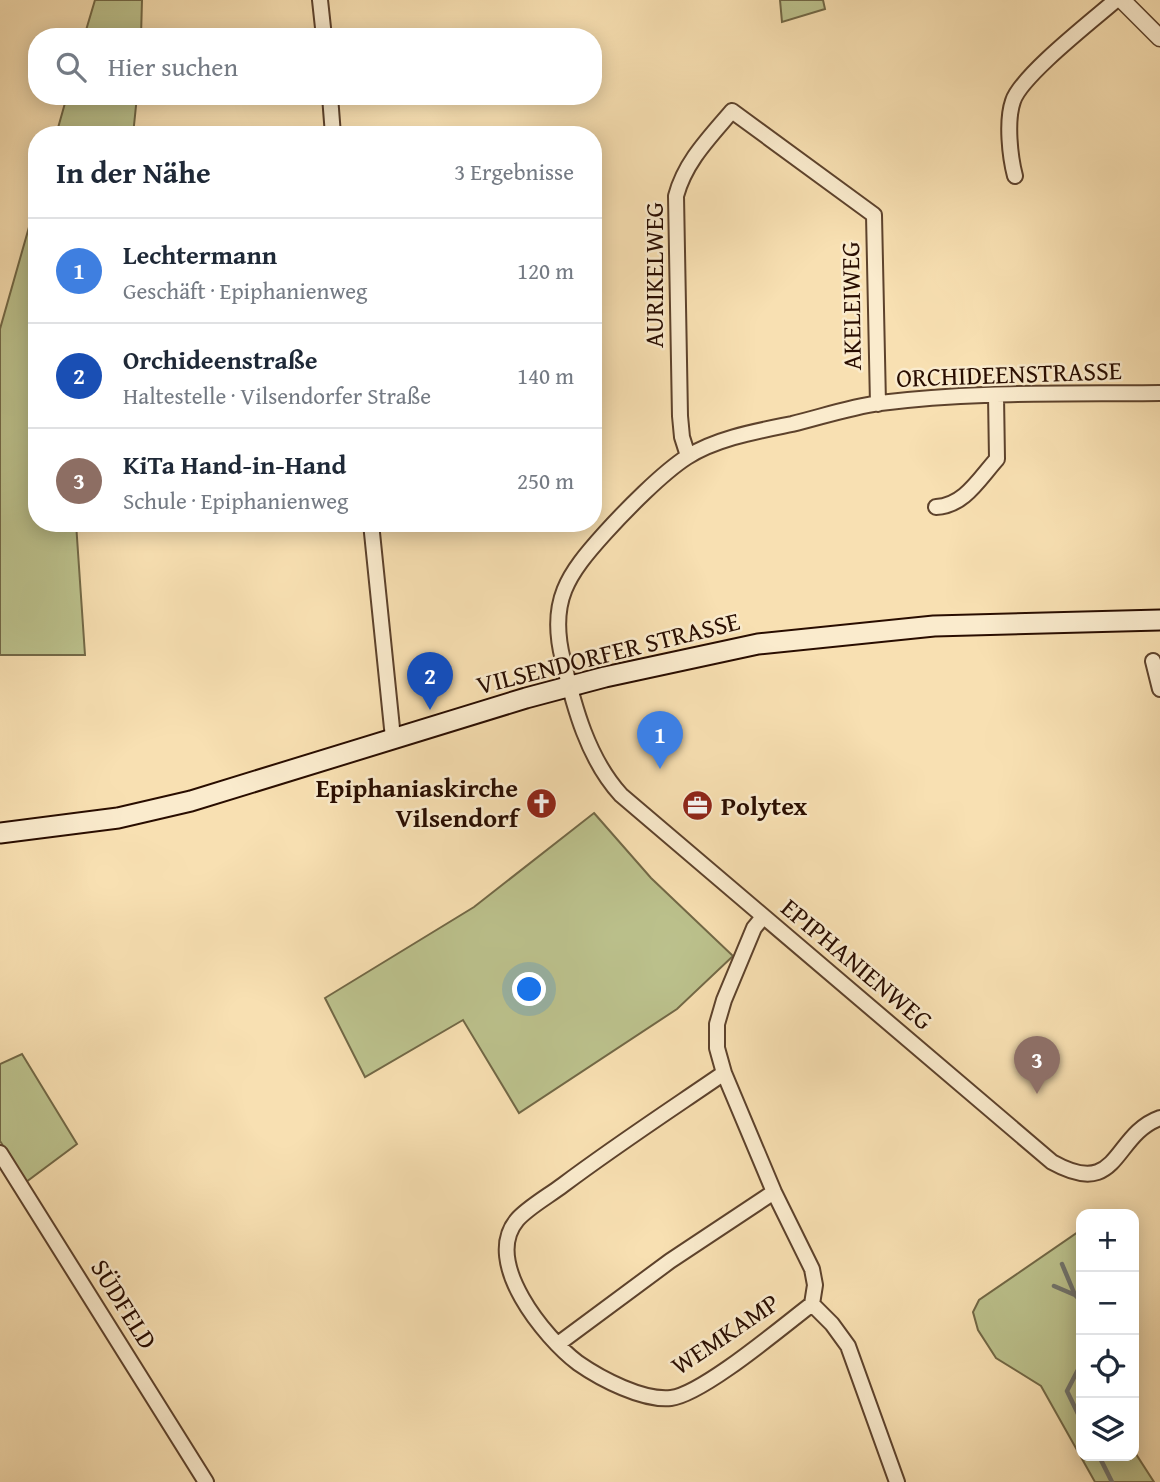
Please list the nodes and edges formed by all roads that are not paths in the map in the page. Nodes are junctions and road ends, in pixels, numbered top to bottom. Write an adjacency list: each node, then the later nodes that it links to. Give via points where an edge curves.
1 (320, 0): 4 (street)
2 (1116, 0): 9 (street, via 1018,92 1010,114)
3 (1122, 0): 5 (street)
4 (323, 28)
5 (1160, 38)
6 (331, 105): 8 (street)
7 (732, 111): 12 (street, AKELEIWEG, via 874,215); 13 (street, AURIKELWEG, via 688,164 676,196 680,416)
8 (332, 126)
9 (1015, 176)
10 (1160, 393): 11 (street, ORCHIDEENSTRASSE)
11 (996, 396): 12 (street, ORCHIDEENSTRASSE); 14 (street, via 997,459 963,498)
12 (878, 404): 13 (street, ORCHIDEENSTRASSE, via 758,432)
13 (688, 456): 18 (street, ORCHIDEENSTRASSE, via 608,529 570,575 561,596 558,637)
14 (936, 507)
15 (372, 532): 20 (street)
16 (1160, 621): 18 (main road, VILSENDORFER STRASSE, via 934,626 803,638 709,653)
17 (1153, 661): 19 (street)
18 (569, 687): 20 (main road, VILSENDORFER STRASSE); 22 (street, EPIPHANIENWEG, via 594,756 609,782)
19 (1160, 689)
20 (393, 738): 21 (main road, VILSENDORFER STRASSE, via 154,810)
21 (0, 833)
22 (763, 917): 23 (street, WEMKAMP, via 738,963 717,1024); 24 (street, EPIPHANIENWEG, via 1052,1162 1070,1172 1087,1175 1104,1170 1147,1122)
23 (724, 1073): 26 (street, WEMKAMP); 28 (street, WEMKAMP, via 517,1220 505,1256 526,1304)
24 (1160, 1118)
25 (0, 1153): 29 (street, SÜDFELD)
26 (774, 1192): 27 (street, WEMKAMP, via 812,1269); 28 (street)
27 (811, 1304): 28 (street, WEMKAMP, via 738,1360 690,1392 671,1398 650,1396 598,1376); 30 (street, via 848,1346)
28 (558, 1344)
29 (206, 1482)
30 (897, 1482)

